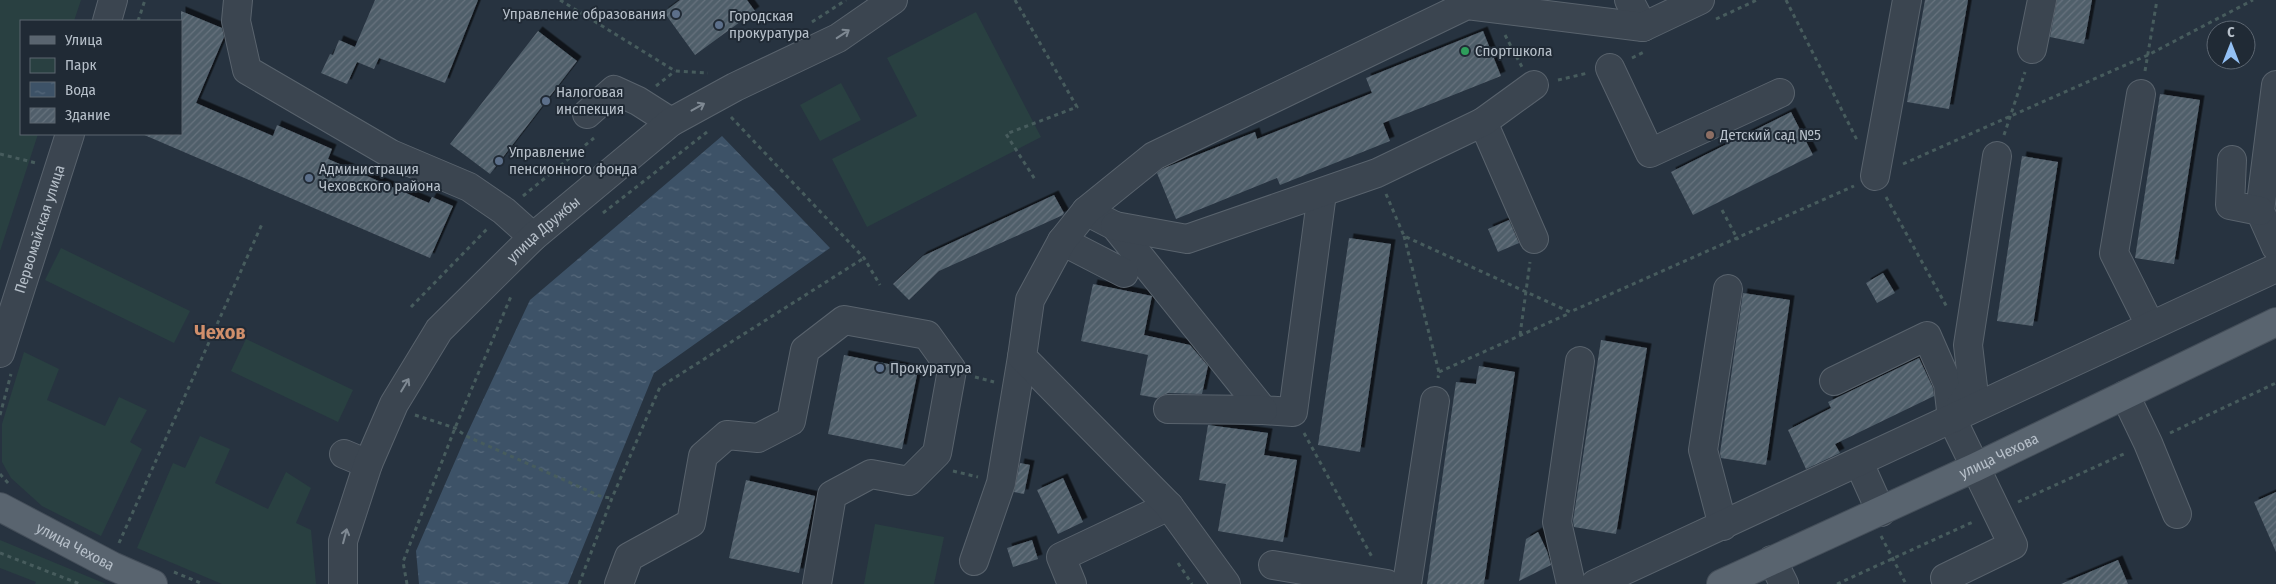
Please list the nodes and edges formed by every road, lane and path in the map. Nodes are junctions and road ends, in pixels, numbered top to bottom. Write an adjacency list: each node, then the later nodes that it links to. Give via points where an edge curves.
1 (114, 0): 13 (street)
2 (145, 0): 14 (path)
3 (238, 0): 42 (street, via 236,21 247,70 391,154 469,187)
4 (560, 0): 20 (path)
5 (893, 0): 23 (street, улица Дружбы, one-way to 5, via 838,38)
6 (1015, 0): 39 (path, via 1077,107 1006,134)
7 (1629, 0): 15 (street)
8 (1700, 0): 15 (street)
9 (1906, 0): 38 (street)
10 (2042, 0): 17 (street)
11 (2157, 0): 18 (path)
12 (2253, 0): 18 (path)
13 (106, 20)
14 (138, 20)
15 (1643, 26): 43 (street, via 1468,5 1154,156)
16 (1504, 33): 21 (path)
17 (2032, 49): 27 (path)
18 (2148, 55): 25 (path); 27 (path)
19 (1610, 68): 24 (street, via 1650,153)
20 (675, 70): 23 (path, via 729,74); 26 (path)
21 (1534, 85): 29 (street)
22 (2276, 85): 44 (street)
23 (735, 87): 28 (street, улица Дружбы, one-way to 23); 54 (path, via 729,115)
24 (1780, 93)
25 (2141, 94): 64 (street, via 2114,253)
26 (638, 101): 28 (street); 30 (street, via 614,90)
27 (2010, 116): 34 (path); 38 (path)
28 (671, 122): 49 (street, улица Дружбы)
29 (1483, 122): 37 (street); 50 (street)
30 (594, 123): 42 (path)
31 (713, 127): 45 (path)
32 (70, 135): 66 (street, Первомайская улица, via 23,317)
33 (0, 154): 36 (path)
34 (1997, 156): 80 (street, via 1968,345 1973,387)
35 (2232, 160): 44 (street, via 2230,206)
36 (36, 164)
37 (1377, 173): 40 (street); 48 (path)
38 (1875, 176): 51 (path)
39 (1036, 181)
40 (1322, 193): 47 (street, via 1187,239); 78 (street)
41 (1722, 210): 51 (path)
42 (504, 211): 49 (street); 61 (path)
43 (1086, 211): 47 (street); 52 (street)
44 (2260, 211): 53 (street)
45 (596, 218)
46 (262, 224): 94 (path)
47 (1115, 226): 77 (street)
48 (1404, 236): 60 (path); 70 (path)
49 (532, 237): 103 (street, улица Дружбы, one-way to 49, via 343,541 356,459 439,330)
50 (1534, 239): 60 (path)
51 (1738, 240): 62 (path)
52 (1062, 241): 56 (street); 67 (street, via 1030,300)
53 (2276, 247)
54 (864, 258): 57 (path); 87 (path, via 660,387)
55 (2276, 268): 64 (street)
56 (1124, 273)
57 (880, 285)
58 (515, 288): 81 (path)
59 (1728, 288): 93 (street, via 1703,450)
60 (1525, 291): 62 (path); 65 (path)
61 (411, 307)
62 (1570, 312): 65 (path)
63 (2276, 322): 74 (main road, улица Чехова)
64 (2150, 326): 80 (street)
65 (1520, 335): 70 (path)
66 (0, 354)
67 (1022, 357): 73 (street); 89 (street)
68 (1580, 361): 113 (street, via 1557,522)
69 (952, 370): 73 (path); 83 (street); 106 (street, via 927,335 844,320 805,350 791,421 758,438 726,435 703,456 691,523 629,557)
70 (1439, 372): 75 (path)
71 (1834, 381): 80 (street, via 1927,336 1948,384)
72 (2276, 383): 82 (path)
73 (1017, 388): 86 (street)
74 (2125, 395): 82 (street); 85 (main road, улица Чехова)
75 (1435, 401): 112 (street)
76 (1168, 409): 77 (street)
77 (1263, 410): 78 (street)
78 (1293, 412): 111 (path)
79 (413, 415): 81 (path)
80 (1952, 418): 84 (street); 85 (street)
81 (455, 428): 87 (path, via 466,436 602,497); 104 (path, via 403,562)
82 (2148, 443): 90 (path); 91 (street)
83 (937, 453): 86 (path, via 948,470); 107 (street, via 909,481 870,474 832,495)
84 (1858, 463): 92 (street); 93 (street)
85 (1976, 467): 90 (street); 92 (main road, улица Чехова)
86 (1000, 483): 97 (street)
87 (612, 498): 105 (path)
88 (0, 506): 102 (main road, улица Чехова, via 112,566)
89 (1169, 506): 108 (street, via 1061,557); 110 (street)
90 (1997, 511): 96 (path); 118 (street, via 2013,544 1945,578)
91 (2177, 514)
92 (1880, 522): 96 (path); 100 (main road, улица Чехова)
93 (1723, 526): 114 (street)
94 (117, 548)
95 (0, 553): 101 (path)
96 (1892, 558): 116 (path); 117 (path)
97 (974, 560)
98 (1177, 561): 109 (path)
99 (1273, 565): 111 (street)
100 (1778, 572): 115 (main road, улица Чехова)
101 (80, 584)
102 (153, 584)
103 (343, 584)
104 (407, 584)
105 (579, 584)
106 (619, 584)
107 (817, 584)
108 (1072, 584)
109 (1192, 584)
110 (1226, 584)
111 (1387, 584)
112 (1407, 584)
113 (1571, 584)
114 (1595, 584)
115 (1721, 584)
116 (1837, 584)
117 (1906, 584)
118 (1948, 584)

